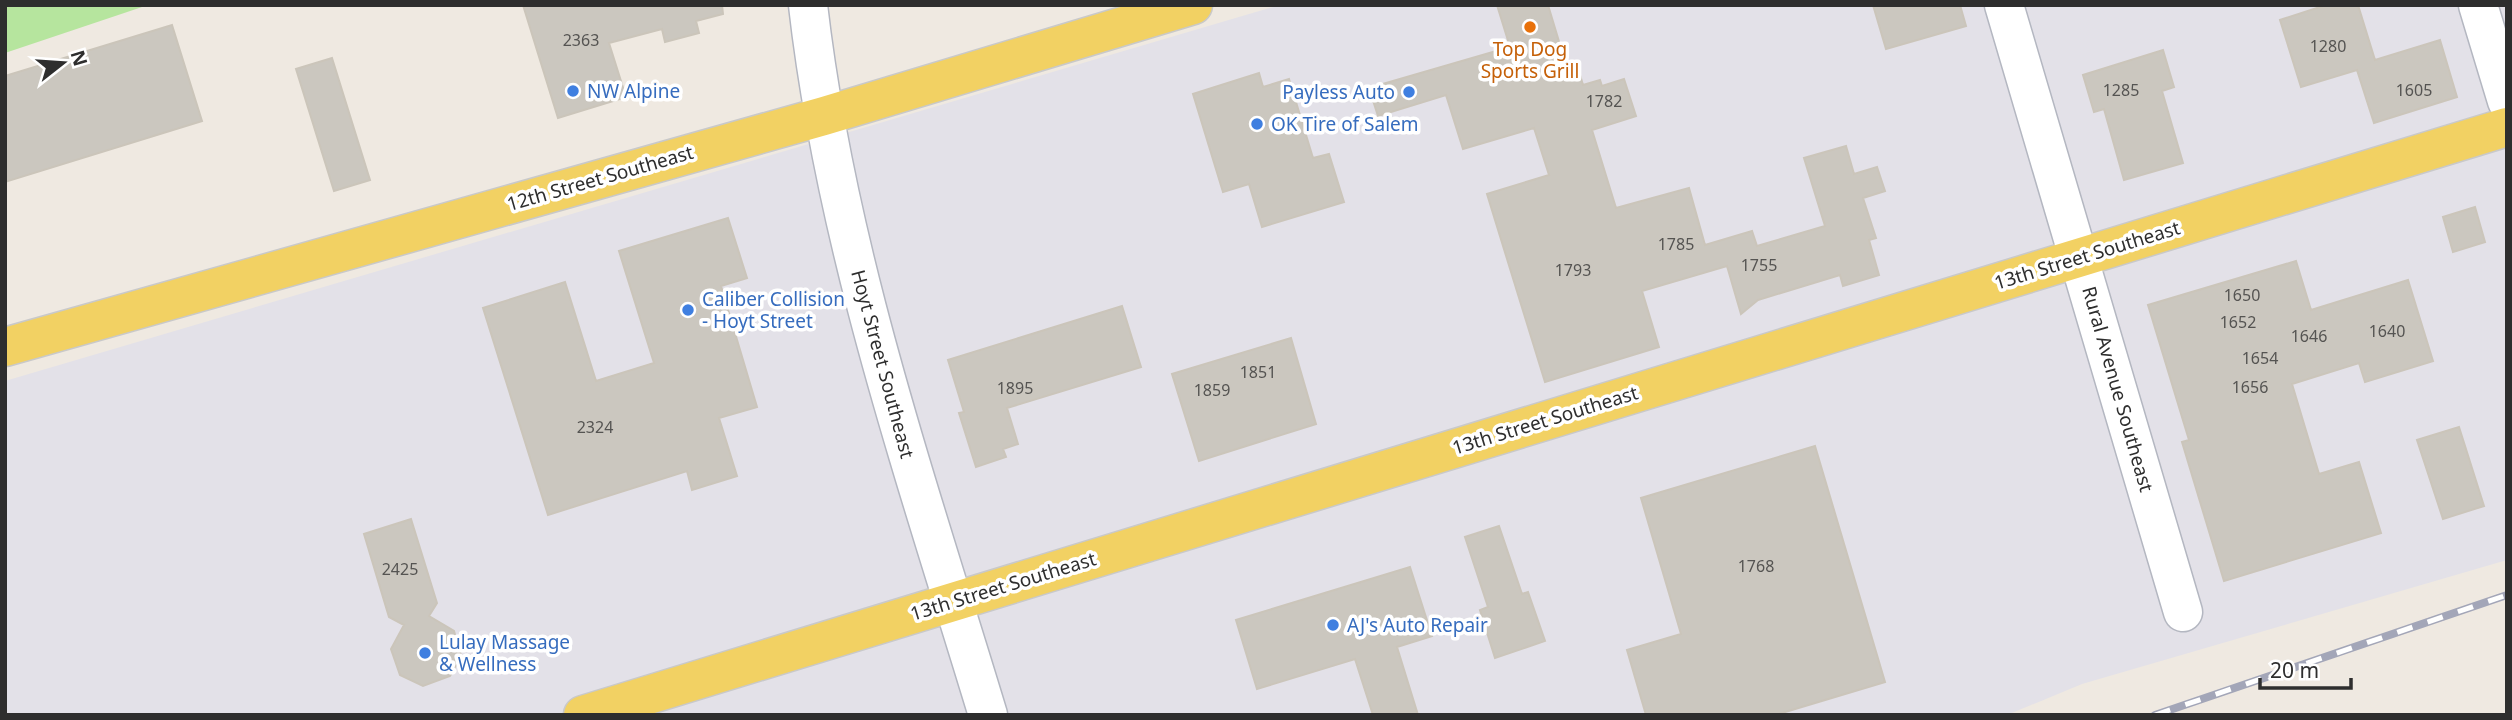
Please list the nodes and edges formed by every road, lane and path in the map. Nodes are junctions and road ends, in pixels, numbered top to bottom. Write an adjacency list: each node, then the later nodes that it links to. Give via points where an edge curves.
1 (808, 5): 6 (street, Hoyt Street Southeast)
2 (1193, 5): 6 (main road, 12th Street Southeast)
3 (2004, 5): 8 (street, Rural Avenue Southeast)
4 (2478, 5): 5 (street)
5 (2507, 101)
6 (824, 116): 9 (main road, 12th Street Southeast); 10 (street, Hoyt Street Southeast, via 899,427)
7 (2507, 127): 8 (main road, 13th Street Southeast)
8 (2080, 257): 10 (main road, 13th Street Southeast); 11 (street, Rural Avenue Southeast)
9 (5, 346)
10 (953, 601): 12 (main road, 13th Street Southeast); 13 (street, Hoyt Street Southeast)
11 (2183, 612)
12 (583, 715)
13 (988, 715)

